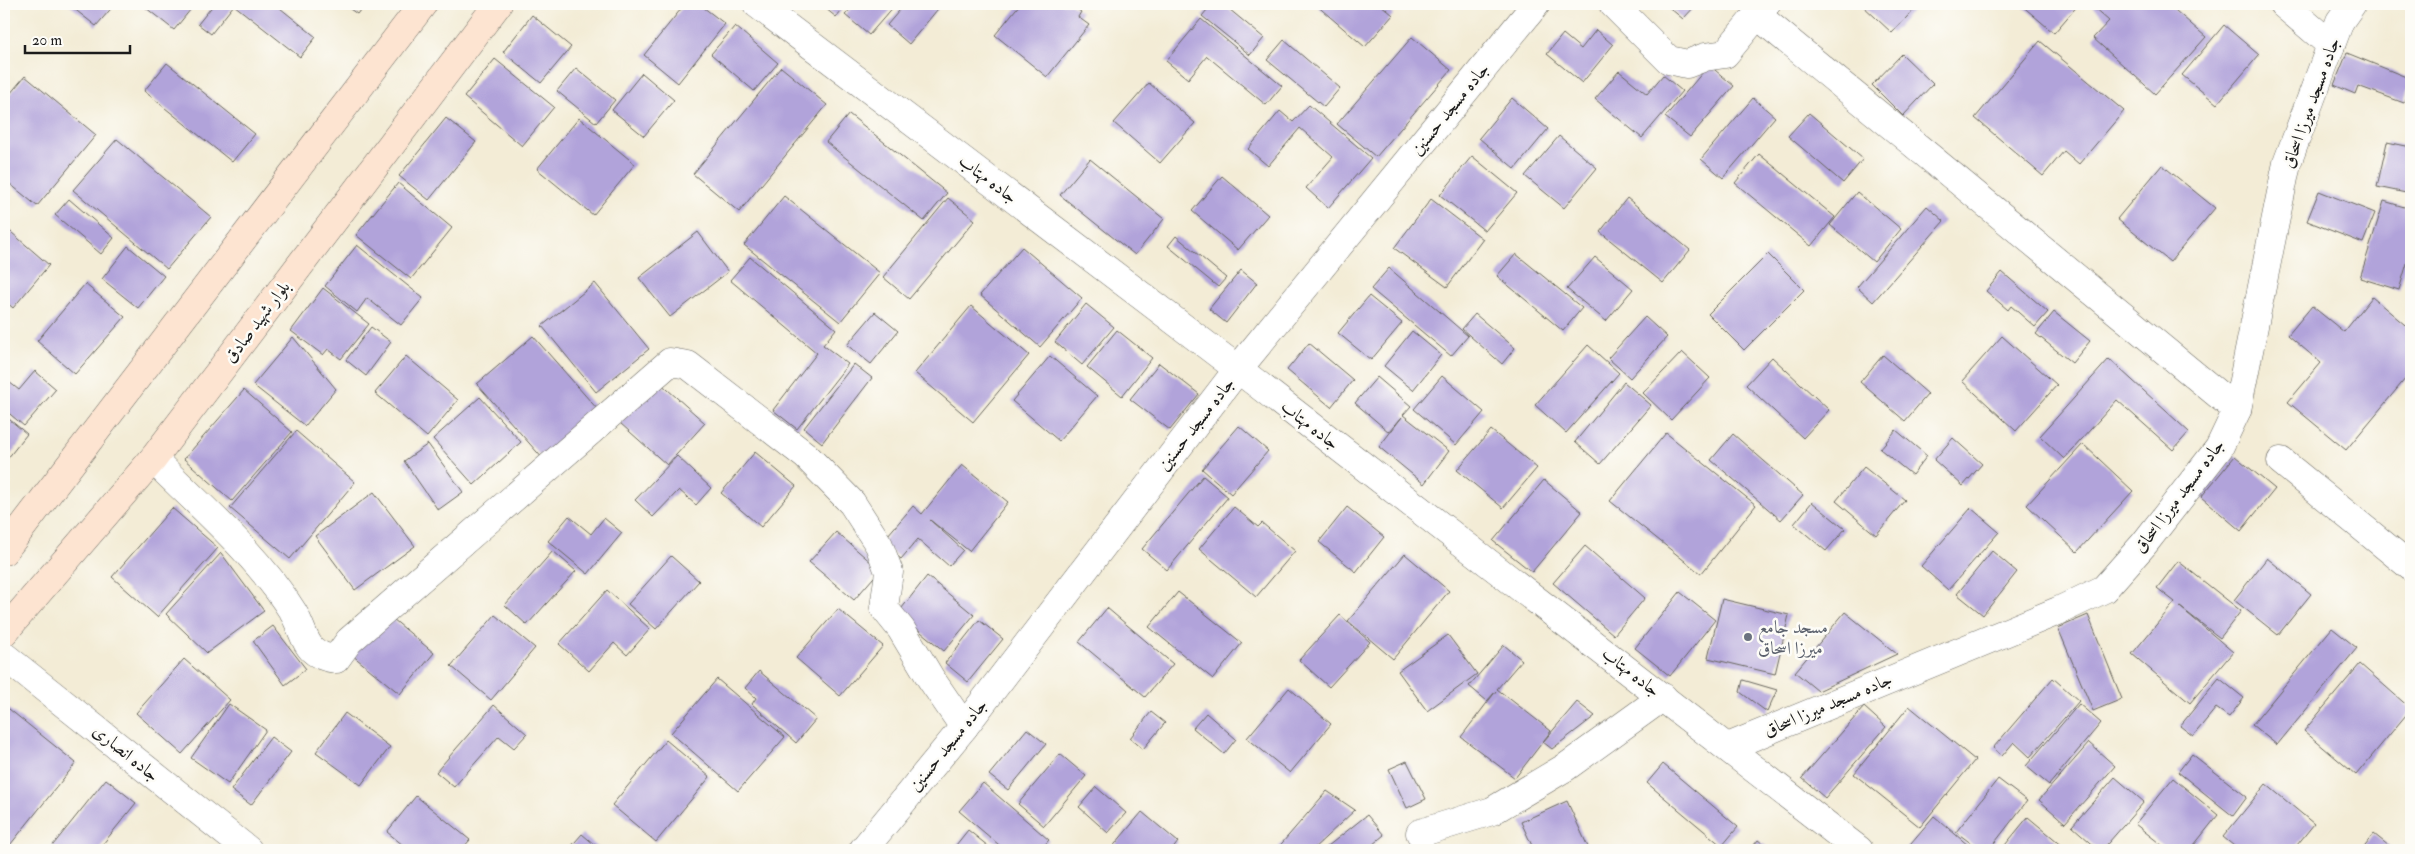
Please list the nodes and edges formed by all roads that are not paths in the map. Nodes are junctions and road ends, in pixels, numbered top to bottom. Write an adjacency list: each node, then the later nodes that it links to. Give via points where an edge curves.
1 (423, 4): 14 (main road)
2 (498, 4): 12 (main road, بلوار شهید صادق)
3 (757, 4): 10 (street, جاده مهتاب)
4 (1536, 4): 10 (street, جاده مسجد حسنین)
5 (1613, 4): 8 (street, via 1669,60 1687,64 1725,54)
6 (2283, 4): 9 (street)
7 (2352, 4): 9 (street, جاده مسجد ميرزا اسحاق, via 2340,21)
8 (1761, 10): 11 (street)
9 (2331, 45): 11 (street, جاده مسجد ميرزا اسحاق, via 2287,163)
10 (1238, 370): 18 (street, جاده مهتاب); 19 (street, جاده مسجد حسنین)
11 (2237, 410): 20 (street, جاده مسجد ميرزا اسحاق, via 2219,448 2104,590)
12 (153, 459): 16 (main road, بلوار شهید صادق); 19 (street, via 256,564 294,613 304,641 322,658 336,659 349,641 670,362 688,364 806,456 852,503 879,544 889,572 884,608)
13 (2281, 461): 15 (street)
14 (4, 551)
15 (2411, 567)
16 (4, 632)
17 (4, 656): 22 (street, جاده انصاری)
18 (1663, 697): 20 (street, جاده مهتاب); 21 (street, via 1566,767 1492,811)
19 (964, 726): 23 (street, جاده مسجد حسنین)
20 (1728, 747): 24 (street, جاده مهتاب)
21 (1420, 833)
22 (248, 850)
23 (863, 850)
24 (1859, 850)

